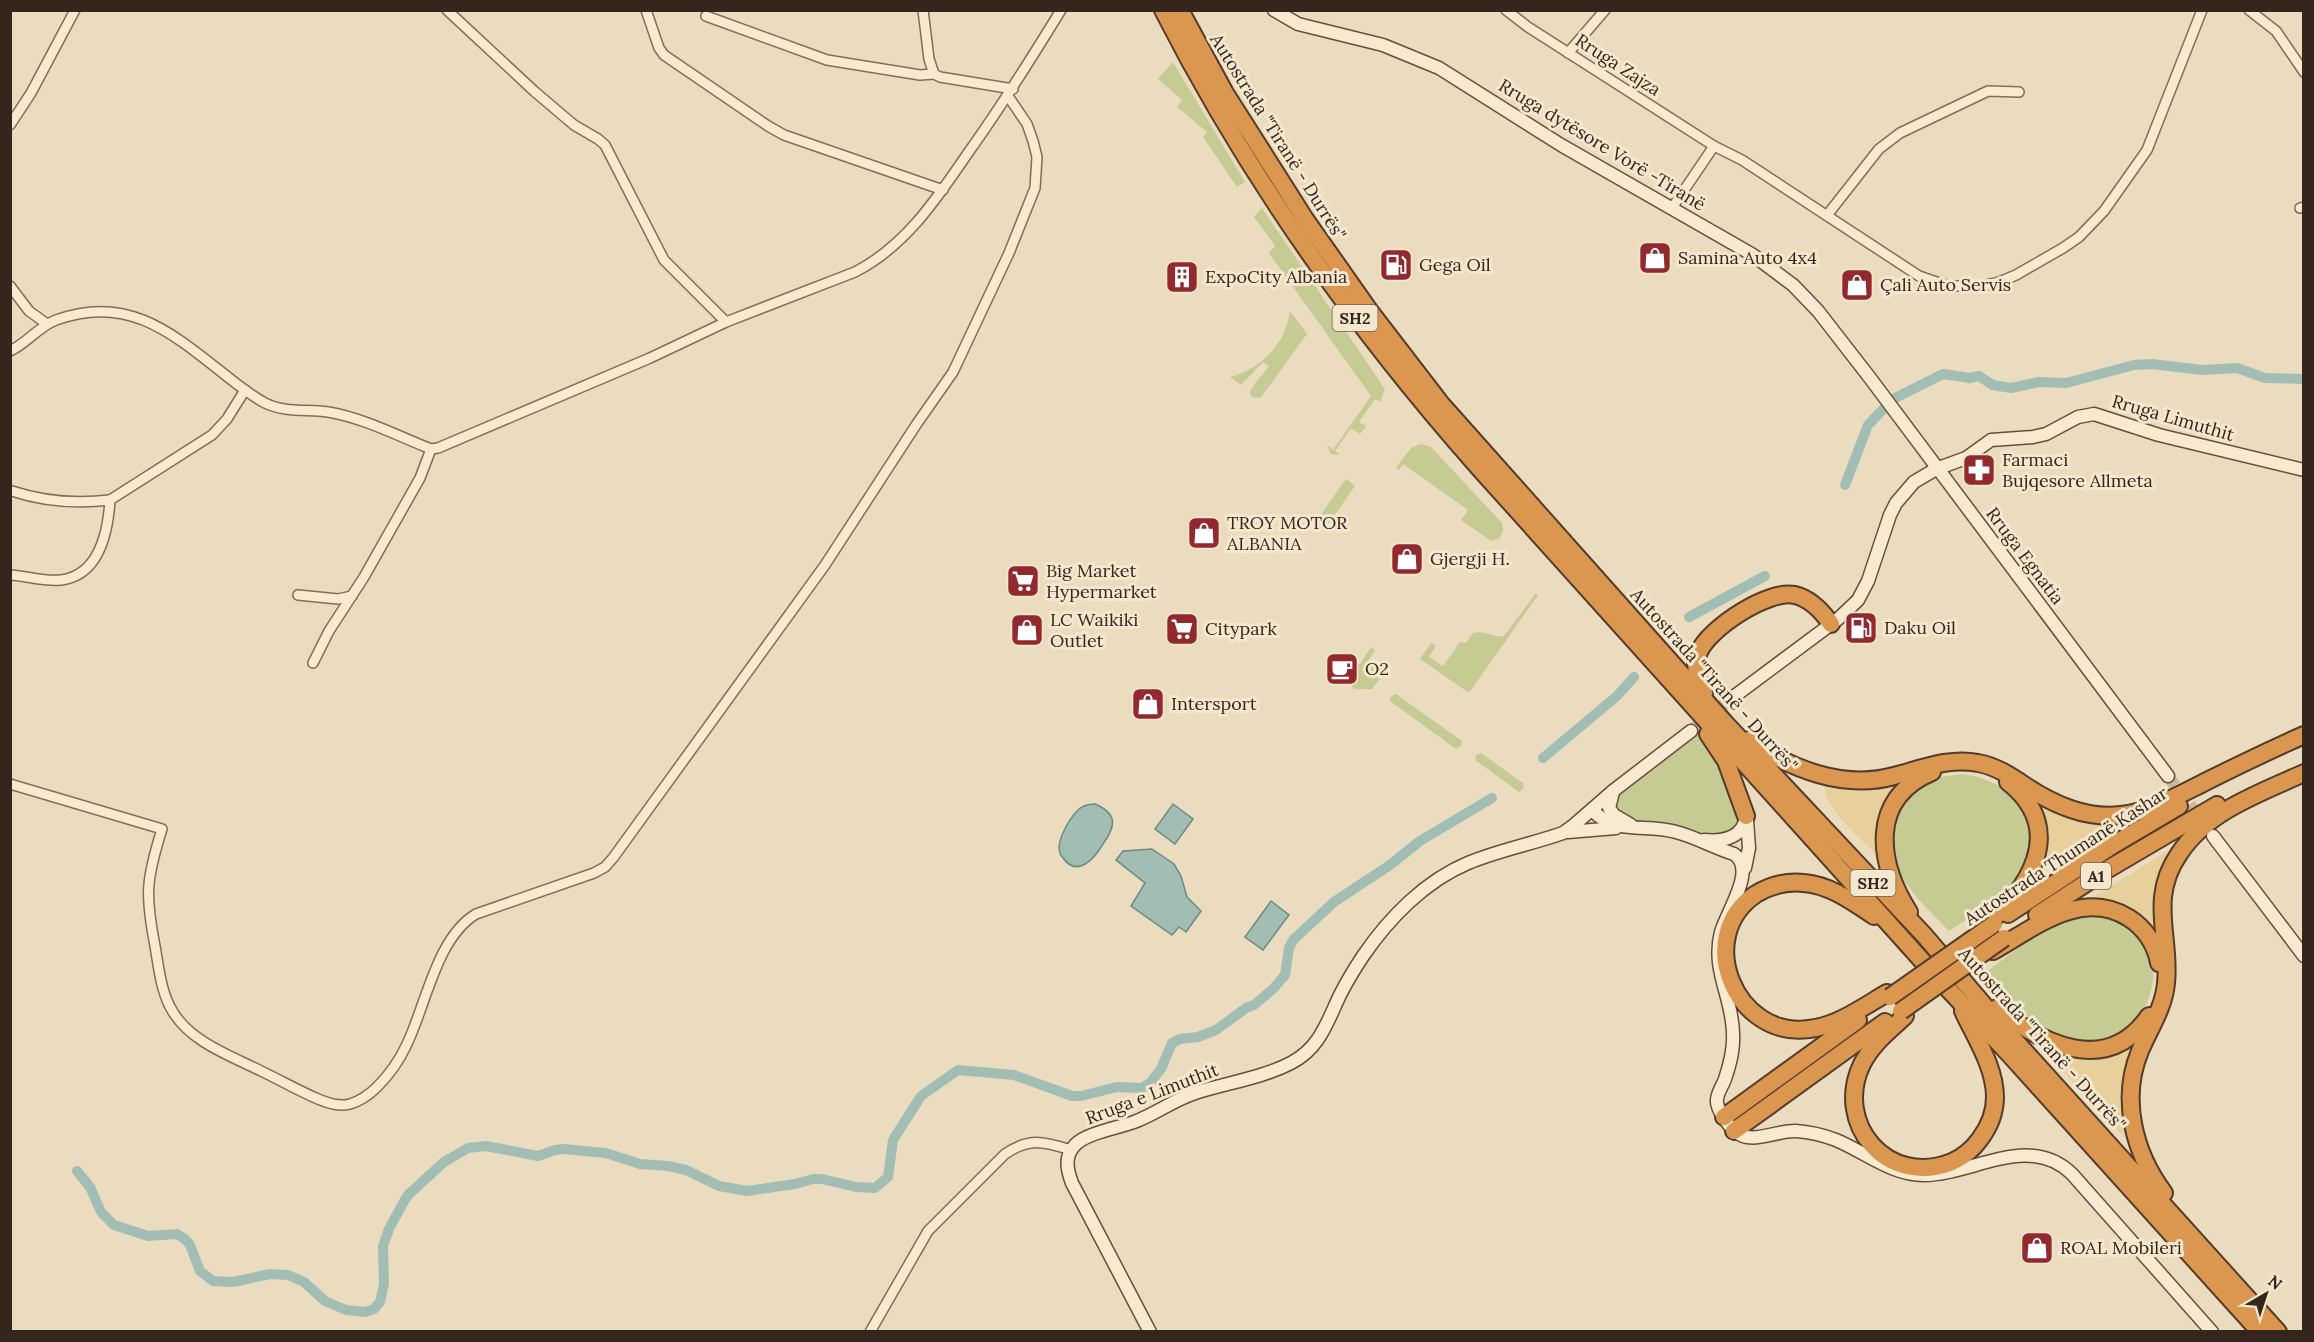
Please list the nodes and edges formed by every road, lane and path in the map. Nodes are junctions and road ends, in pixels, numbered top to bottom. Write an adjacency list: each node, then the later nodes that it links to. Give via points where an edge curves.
1 (75, 10): 21 (street)
2 (447, 10): 29 (street, via 534,91 605,145 664,260)
3 (646, 10): 23 (street, via 664,55 768,126)
4 (923, 10): 18 (street)
5 (1060, 10): 20 (street)
6 (1155, 10): 15 (highway)
7 (1163, 10): 15 (highway, Autostrada "Tiranë - Durrës" / SH2)
8 (1180, 10): 46 (highway, Autostrada "Tiranë - Durrës" / SH2, via 1258,148 1395,345 1466,432)
9 (1274, 10): 24 (main road, Rruga dytësore Vorë -Tiranë, via 1298,24 1383,45 1446,71 1561,145)
10 (1506, 10): 16 (street, Rruga Zajza)
11 (1605, 10): 16 (street)
12 (2202, 10): 25 (street, Rruga Zajza, via 2146,150 2104,211 2063,248 1999,282 1948,286 1920,276)
13 (2249, 10): 17 (street, via 2276,32)
14 (706, 16): 18 (street, via 827,60)
15 (1175, 34): 44 (highway, Autostrada "Tiranë - Durrës" / SH2, via 1267,192 1372,340 1462,448)
16 (1568, 53): 22 (street, Rruga Zajza)
17 (2304, 72)
18 (934, 74): 20 (street)
19 (2019, 92): 25 (street, via 1988,91 1900,133 1879,149)
20 (1010, 93): 23 (street); 54 (street, via 1033,141 1037,157 1035,188 953,372 825,565 613,858 594,873 466,919 451,939 406,1046 371,1093 349,1104 318,1100 214,1047 186,1027 167,1000 148,909 150,867 162,829)
21 (10, 125)
22 (1714, 146): 24 (street); 25 (street, Rruga Zajza)
23 (943, 190): 29 (street, via 914,227 875,262)
24 (1672, 208): 33 (main road, Rruga dytësore Vorë -Tiranë, via 1753,255 1793,285 1818,311)
25 (1828, 214)
26 (11, 286): 28 (street)
27 (10, 302): 28 (street)
28 (21, 303): 30 (street)
29 (726, 322): 34 (street, via 650,358)
30 (47, 324): 31 (street); 32 (street, via 100,312 132,315 176,336)
31 (10, 351)
32 (245, 390): 34 (street, via 266,404 357,420); 38 (street, via 212,435)
33 (1910, 434): 35 (main road, Rruga Egnatia)
34 (431, 449): 41 (street, via 420,478)
35 (1936, 469): 36 (main road, Rruga Limuthit, via 1966,458 1991,440 2046,434 2078,417 2094,414 2159,435); 42 (main road, via 1914,482 1896,503 1863,592); 53 (main road, Rruga Egnatia)
36 (2304, 470)
37 (12, 491): 38 (street, via 60,502)
38 (110, 500): 39 (street, via 102,546 96,559 81,572 61,580)
39 (10, 575)
40 (297, 595): 41 (street, via 338,599)
41 (352, 596): 43 (street)
42 (1831, 624): 45 (main road); 46 (highway, via 1809,600 1786,594 1768,598 1720,627 1704,643 1696,662 1699,680)
43 (313, 663)
44 (1659, 665): 57 (highway, via 1726,761); 65 (highway, Autostrada "Tiranë - Durrës" / SH2)
45 (1732, 698)
46 (1712, 707): 47 (highway, Autostrada "Tiranë - Durrës" / SH2)
47 (1725, 723): 49 (highway, via 1777,757 1822,775 1870,781 1942,763 1977,762 1999,770 2062,807 2104,816 2135,813 2163,803); 66 (highway, Autostrada "Tiranë - Durrës" / SH2)
48 (1691, 731): 55 (main road)
49 (2304, 735)
50 (2304, 745): 64 (highway, Autostrada Thumanë Kashar / A1, via 2144,825)
51 (2304, 764): 67 (highway, Autostrada Thumanë Kashar / A1, via 2209,808 2151,842)
52 (2304, 774): 74 (highway, via 2207,822 2174,862 2162,909 2165,993 2140,1052 2130,1089 2132,1118 2146,1166)
53 (2168, 776)
54 (10, 784)
55 (1613, 790): 56 (main road); 58 (main road, via 1609,808 1614,815 1630,825)
56 (1592, 810): 59 (main road, via 1607,823); 60 (main road, Rruga e Limuthit)
57 (1746, 816): 62 (main road, via 1745,825 1733,837 1707,841); 63 (main road, via 1749,848)
58 (1644, 827): 59 (main road); 62 (main road)
59 (1622, 828): 60 (main road)
60 (1563, 833): 73 (main road, Rruga e Limuthit, via 1467,864 1421,892 1364,955 1324,1032 1303,1056 1270,1071 1175,1100 1146,1117 1079,1141)
61 (2213, 836): 68 (main road)
62 (1692, 837): 63 (main road, via 1740,858)
63 (1743, 875): 72 (main road, via 1718,946 1719,975 1733,1034 1730,1065 1716,1099)
64 (1992, 922): 66 (highway, via 2034,866 2038,839 2033,817 2020,793 1997,776 1968,767 1942,769 1904,790 1890,811 1884,836 1894,885); 70 (highway, Autostrada Thumanë Kashar / A1, bridge)
65 (1891, 926): 69 (highway, Autostrada "Tiranë - Durrës" / SH2); 70 (highway, via 1819,886 1780,884 1766,888 1742,906 1729,930 1725,957 1739,998 1763,1020 1778,1027 1821,1027)
66 (1923, 935): 69 (highway, Autostrada "Tiranë - Durrës" / SH2)
67 (2006, 940): 69 (highway, via 2069,910 2103,908 2126,916 2142,928 2158,957 2161,982 2154,1007 2142,1026 2126,1039 2102,1049 2080,1050 2040,1038); 71 (highway, Autostrada Thumanë Kashar / A1, bridge, via 1949,977)
68 (2304, 956)
69 (1963, 993): 71 (highway, via 1993,1083 1994,1109 1977,1144 1957,1160 1932,1168 1906,1166 1882,1155 1865,1136 1854,1109 1862,1064); 74 (highway, Autostrada "Tiranë - Durrës" / SH2); 78 (highway, Autostrada "Tiranë - Durrës" / SH2, via 2026,1072)
70 (1889, 995): 72 (highway)
71 (1903, 1014): 72 (highway)
72 (1729, 1124): 77 (main road, via 1745,1137 1791,1131 1822,1135 1895,1170 1921,1176 2012,1156 2053,1161 2072,1173)
73 (1071, 1150): 75 (street, via 1037,1142 1016,1146 1005,1154 928,1231); 76 (main road, via 1067,1164 1076,1193)
74 (2255, 1306): 79 (highway, Autostrada "Tiranë - Durrës" / SH2)
75 (870, 1332)
76 (1150, 1332)
77 (2212, 1332)
78 (2260, 1332)
79 (2278, 1332)

